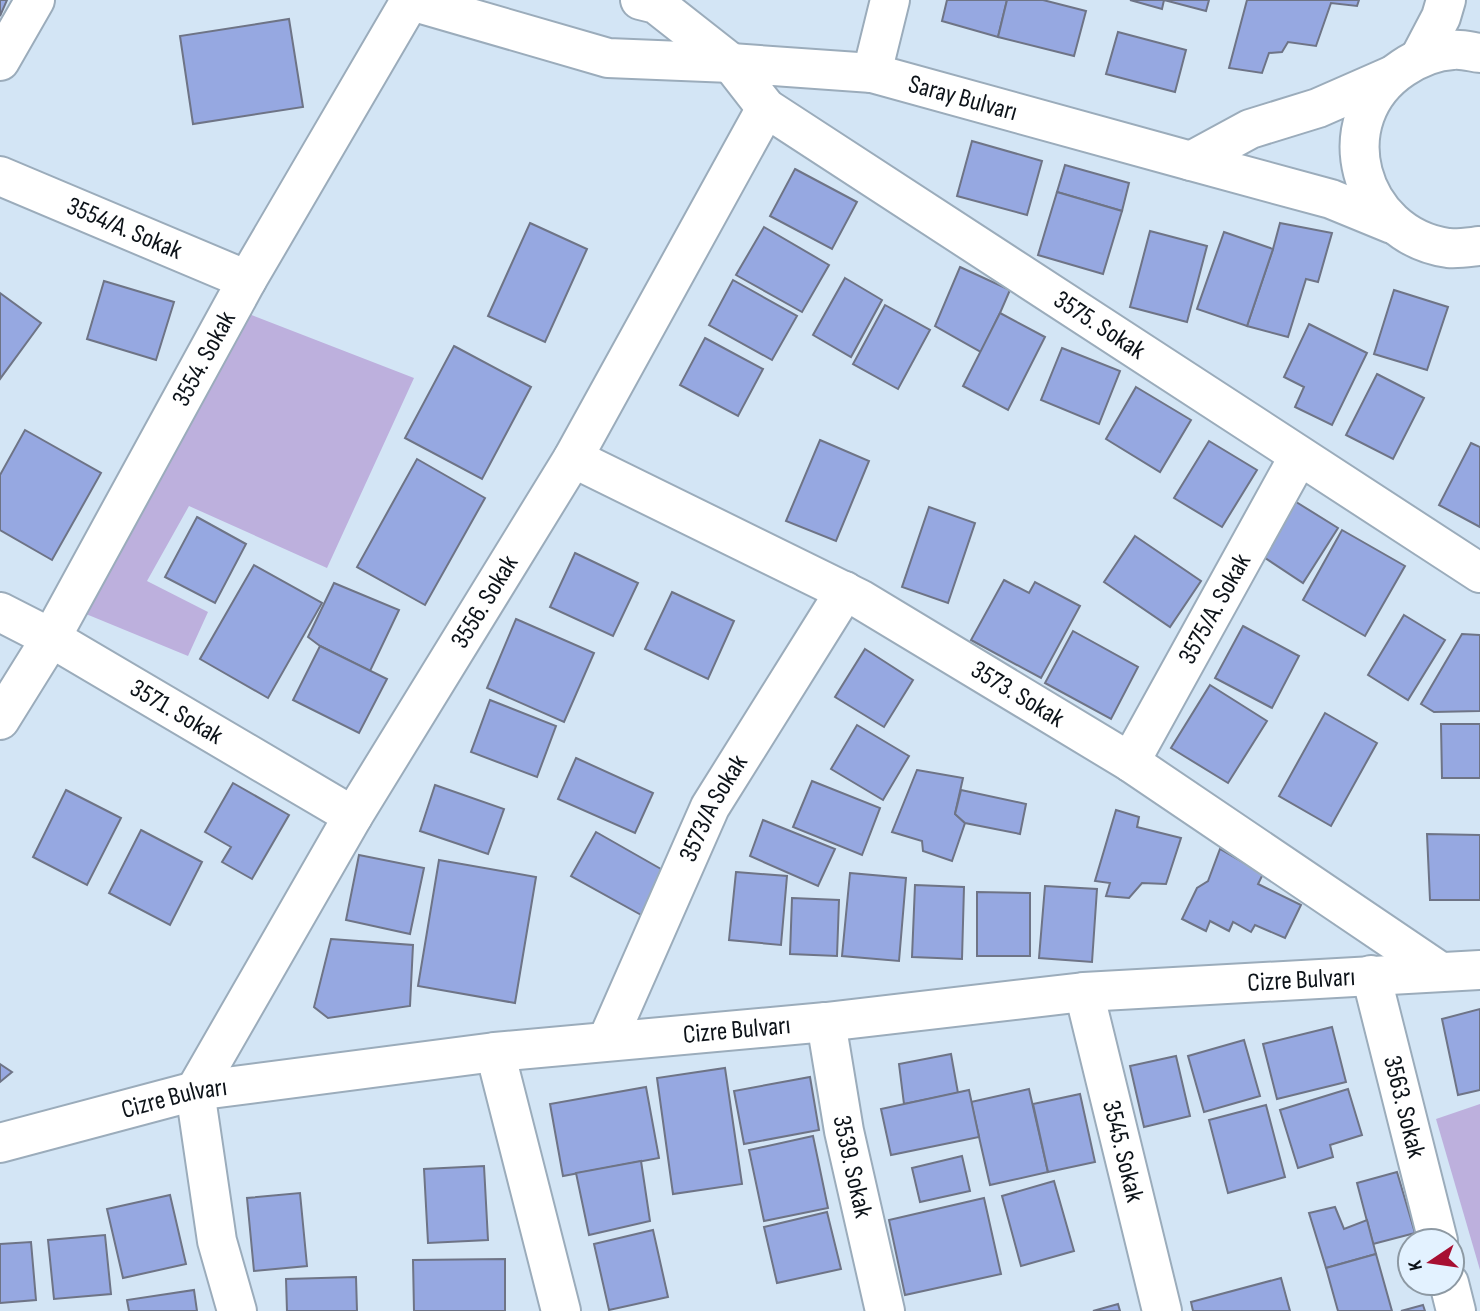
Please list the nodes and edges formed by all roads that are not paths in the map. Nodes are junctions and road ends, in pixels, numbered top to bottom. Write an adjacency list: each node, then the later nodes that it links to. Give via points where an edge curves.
1 (35, 0): 7 (street)
2 (409, 0): 8 (street, Saray Bulvarı, via 608,58); 15 (street, 3554. Sokak)
3 (640, 0): 8 (street, via 656,4)
4 (890, 0): 9 (street)
5 (1446, 0): 6 (street, via 1441,17)
6 (1445, 54): 11 (street, via 1318,108 1250,129); 13 (street, via 1370,103 1360,135 1361,170 1373,199)
7 (0, 61)
8 (732, 63): 9 (street, Saray Bulvarı); 10 (street, 3575. Sokak)
9 (872, 73): 11 (street, Saray Bulvarı)
10 (766, 108): 16 (street, 3575. Sokak); 17 (street, 3556. Sokak)
11 (1191, 161): 13 (street, Saray Bulvarı, via 1331,199)
12 (0, 176): 15 (street, 3554/A. Sokak)
13 (1392, 224): 14 (street, Saray Bulvarı, via 1419,241)
14 (1470, 251)
15 (247, 280): 21 (street, 3554. Sokak)
16 (1298, 456): 18 (street, 3575. Sokak); 23 (street, 3575/A. Sokak)
17 (573, 458): 19 (street, 3573. Sokak); 24 (street, 3556. Sokak)
18 (1480, 573)
19 (845, 590): 23 (street, 3573. Sokak); 30 (street, 3573/A Sokak, via 710,807)
20 (0, 611): 21 (street, 3571. Sokak)
21 (51, 638): 22 (street, 3554. Sokak); 24 (street, 3571. Sokak)
22 (0, 720)
23 (1129, 762): 26 (street, 3573. Sokak)
24 (353, 816): 32 (street, 3556. Sokak)
25 (1480, 970): 26 (street, Cizre Bulvarı)
26 (1439, 971): 27 (street, Cizre Bulvarı)
27 (1371, 975): 28 (street, Cizre Bulvarı); 34 (street, 3563. Sokak)
28 (1084, 992): 29 (street, Cizre Bulvarı); 38 (street, 3545. Sokak)
29 (826, 1021): 30 (street, Cizre Bulvarı); 37 (street, 3539. Sokak, via 844,1131)
30 (607, 1041): 31 (street, Cizre Bulvarı)
31 (495, 1052): 32 (street, Cizre Bulvarı); 36 (street)
32 (195, 1091): 33 (street, Cizre Bulvarı); 35 (street, via 217,1241)
33 (0, 1143)
34 (1434, 1227)
35 (237, 1311)
36 (561, 1311)
37 (885, 1311)
38 (1163, 1311)

